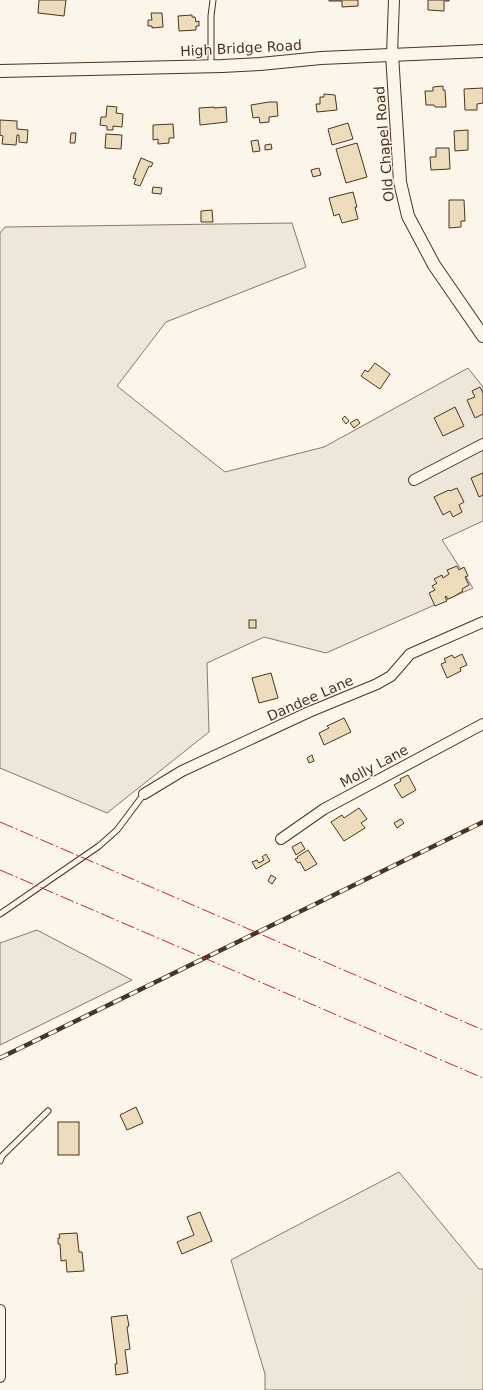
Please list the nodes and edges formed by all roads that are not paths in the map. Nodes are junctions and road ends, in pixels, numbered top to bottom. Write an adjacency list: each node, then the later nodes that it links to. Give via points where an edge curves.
1 (213, 0): 5 (lane)
2 (394, 0): 4 (street, Old Chapel Road)
3 (483, 51): 4 (street, High Bridge Road)
4 (392, 54): 5 (street, High Bridge Road); 7 (street, Old Chapel Road, via 400,182 408,216 434,265)
5 (211, 66): 6 (street, High Bridge Road)
6 (0, 71)
7 (483, 336)
8 (483, 444): 9 (street)
9 (414, 480)
10 (483, 622): 12 (street, Dandee Lane, via 410,654 391,676 377,684 309,712 182,771)
11 (483, 724): 13 (street, Molly Lane, via 324,809)
12 (144, 794): 14 (lane, via 117,830 99,846)
13 (281, 839)
14 (0, 914)
15 (48, 1111): 16 (lane, via 2,1156)
16 (0, 1161)
17 (0, 1310): 18 (street)
18 (0, 1377)

